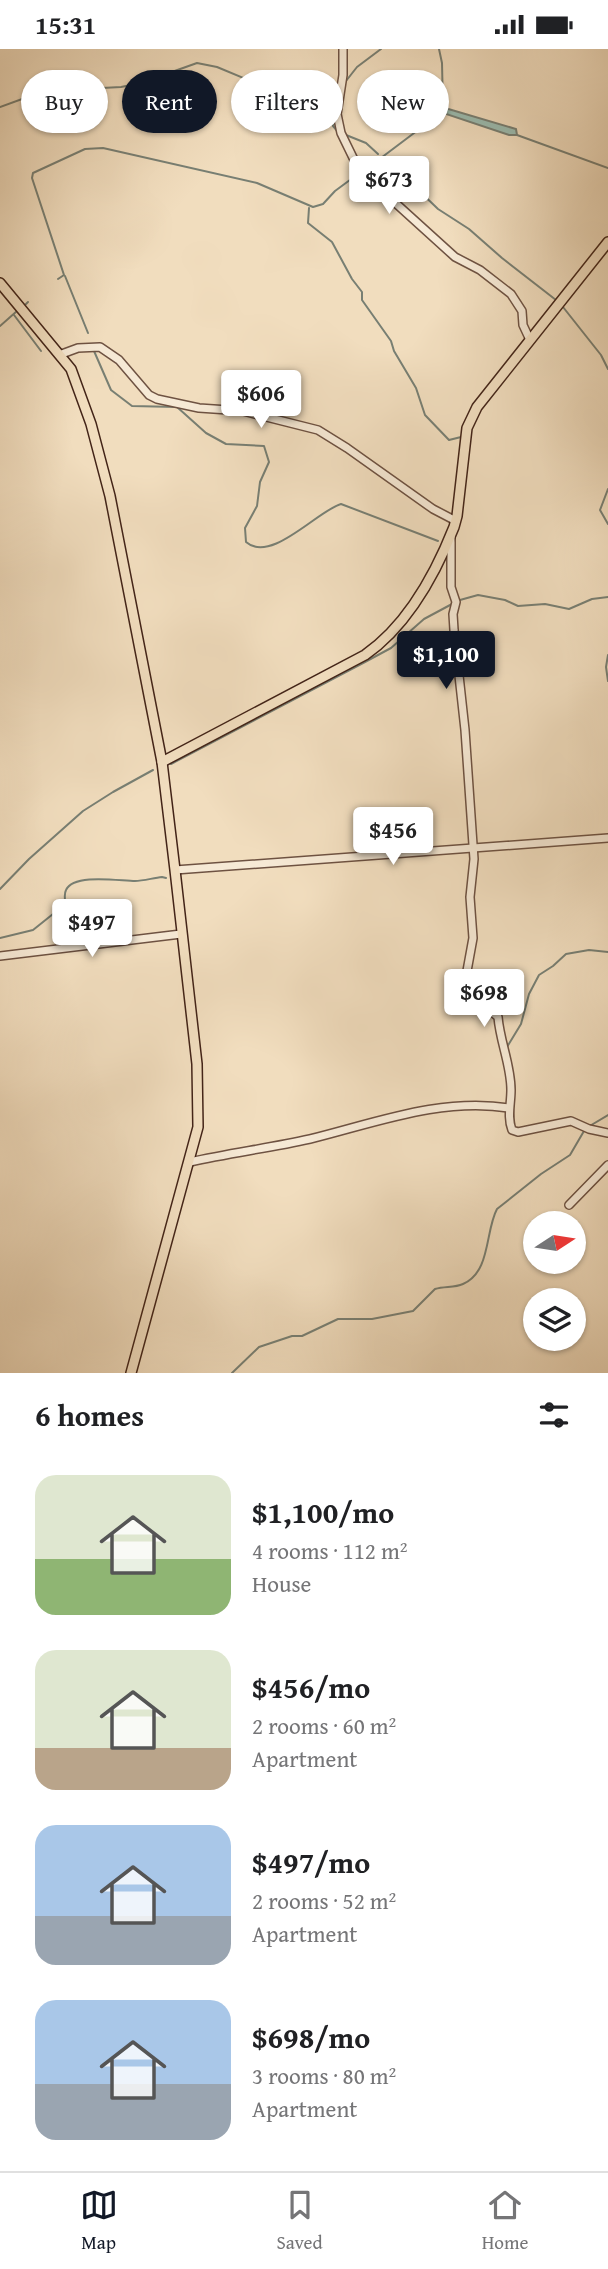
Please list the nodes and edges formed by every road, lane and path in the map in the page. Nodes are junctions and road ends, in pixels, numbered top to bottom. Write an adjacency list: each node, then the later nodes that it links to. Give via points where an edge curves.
1 (343, 49): 4 (street, via 337,114 359,170 455,257 511,294 522,311)
2 (608, 242): 4 (main road)
3 (0, 283): 5 (main road)
4 (530, 340): 6 (main road, via 469,422)
5 (60, 355): 6 (street, via 100,347 157,399 230,409 318,430); 8 (main road, via 77,381 105,474)
6 (456, 521): 7 (main road)
7 (451, 535): 8 (main road, via 411,607 376,647); 10 (street, via 451,587 456,602 453,630)
8 (162, 762): 11 (main road)
9 (608, 838): 10 (street)
10 (472, 847): 11 (street); 14 (street, via 472,938 465,982 472,995 498,1017 510,1073)
11 (175, 870): 12 (main road)
12 (181, 934): 13 (street); 16 (main road, via 199,1101)
13 (0, 956)
14 (509, 1108): 15 (street, via 515,1132 575,1121); 16 (street, via 482,1105 424,1110)
15 (608, 1133)
16 (190, 1162): 19 (main road)
17 (608, 1165): 18 (street)
18 (569, 1205)
19 (131, 1373)

